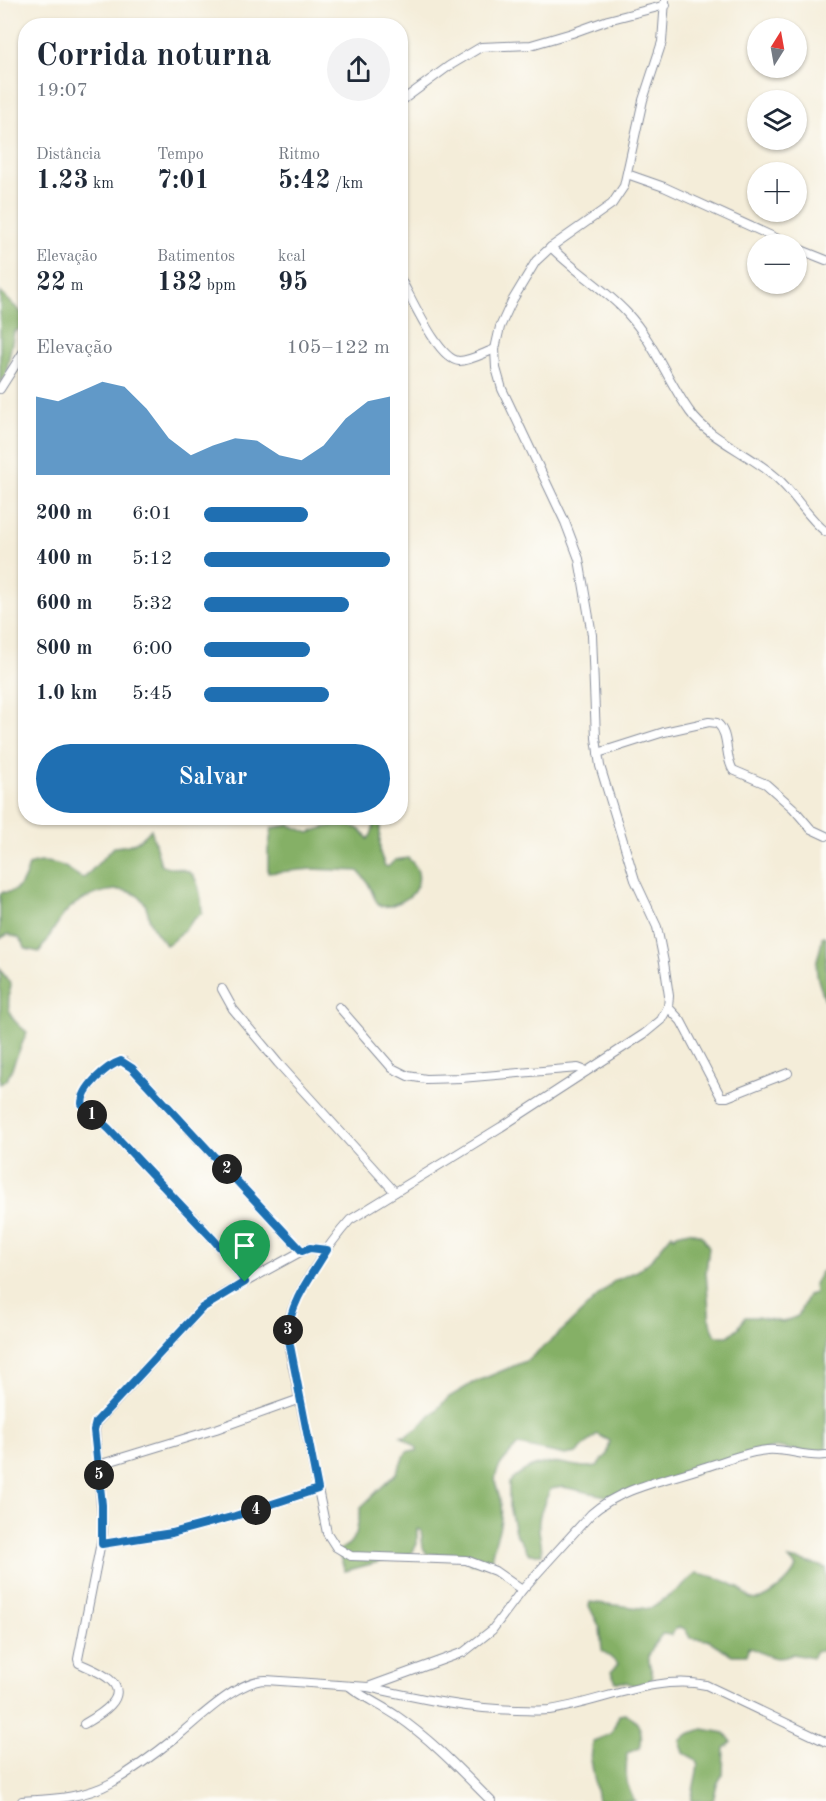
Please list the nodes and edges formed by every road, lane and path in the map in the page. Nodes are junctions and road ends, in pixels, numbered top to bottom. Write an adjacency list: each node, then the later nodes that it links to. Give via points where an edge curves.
1 (666, 2): 2 (street, via 546,42 481,47); 3 (street, via 663,42 643,100)
2 (408, 96)
3 (627, 174): 4 (street); 5 (street, via 612,204)
4 (767, 234)
5 (551, 247): 9 (street, via 525,277 500,327); 12 (street, via 629,315 695,418 776,477)
6 (807, 252): 7 (street)
7 (826, 260)
8 (408, 292): 9 (street, via 437,345 448,357 463,361)
9 (495, 348): 13 (street, via 501,388 579,559 592,635)
10 (18, 361): 11 (street)
11 (0, 389)
12 (826, 532)
13 (598, 753): 14 (street, via 664,732 717,723 724,732 733,770 766,784 812,829); 17 (street, via 625,851 657,927)
14 (826, 836)
15 (222, 989): 20 (street, via 233,1009 271,1054)
16 (339, 1007): 18 (street, via 392,1068 417,1079 578,1068)
17 (668, 1007): 18 (street, via 661,1020); 19 (street, via 681,1021 722,1097)
18 (586, 1071): 20 (street)
19 (788, 1073)
20 (395, 1192): 21 (street, via 350,1220)
21 (327, 1250): 22 (street); 24 (street, via 297,1299 288,1325)
22 (302, 1251): 23 (street); 23 (street, via 132,1068 118,1062 90,1086 82,1104 212,1238)
23 (245, 1282): 26 (street, via 202,1308 96,1422)
24 (300, 1400): 26 (street); 27 (street)
25 (826, 1455): 29 (street, via 783,1450 755,1452 619,1496 598,1507)
26 (98, 1465): 28 (street)
27 (318, 1489): 28 (street, via 172,1533); 29 (street, via 327,1533 347,1555 466,1560 495,1570)
28 (102, 1544): 32 (street, via 78,1659 116,1684 117,1691 113,1703)
29 (522, 1590): 31 (street, via 492,1630 464,1652)
30 (349, 1685): 31 (street); 34 (street, via 254,1681 110,1783 64,1799); 35 (street, via 431,1742)
31 (368, 1687): 33 (street, via 477,1709 547,1710 672,1682 692,1682)
32 (84, 1724)
33 (826, 1742)
34 (22, 1801)
35 (491, 1801)

